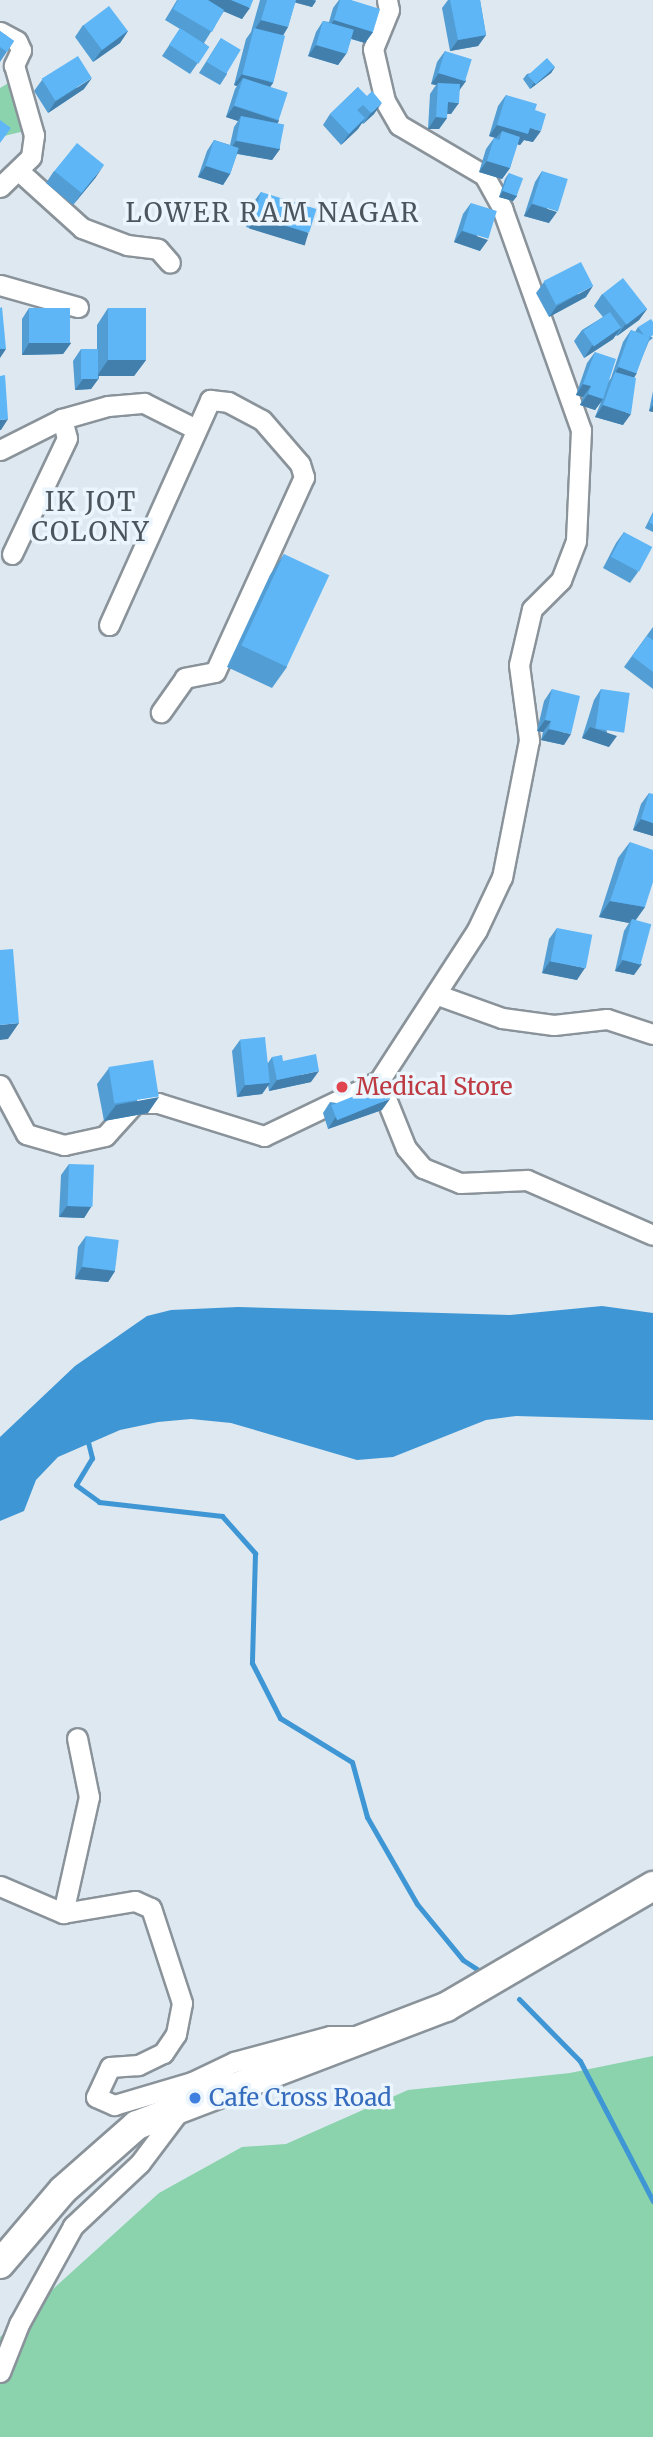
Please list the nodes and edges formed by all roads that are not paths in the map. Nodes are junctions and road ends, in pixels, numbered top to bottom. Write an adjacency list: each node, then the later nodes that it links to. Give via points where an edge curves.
1 (387, 0): 14 (street, via 389,10 373,49 386,101 399,125 484,175 502,208 582,430 576,541 561,580 531,609 519,665 529,740 502,877)
2 (0, 32): 3 (street, via 17,41 21,50 14,65 34,135 31,157)
3 (20, 172): 4 (street); 5 (street, via 82,228 127,245 158,249)
4 (0, 187)
5 (170, 263)
6 (0, 285): 7 (street)
7 (78, 307)
8 (62, 419): 9 (street, via 108,406 144,403); 10 (street); 11 (street, via 67,438)
9 (196, 429): 12 (street); 13 (street, via 210,400 228,402 262,420 300,464 304,477 215,672 185,678)
10 (0, 450)
11 (12, 554)
12 (109, 625)
13 (161, 712)
14 (438, 995): 15 (street, via 502,1018 554,1025 607,1019); 16 (street)
15 (653, 1034)
16 (379, 1081): 17 (street, via 264,1136 158,1103 135,1103 105,1136 64,1145 26,1134); 18 (street, via 406,1148 423,1168 460,1183 527,1180)
17 (0, 1085)
18 (653, 1235)
19 (77, 1738): 22 (street, via 89,1797)
20 (0, 1886): 22 (street)
21 (653, 1886): 23 (street, via 488,1984)
22 (63, 1913): 23 (street, via 135,1901 151,1908 181,2003 176,2034 163,2053 138,2065 110,2067 96,2097 114,2105 295,2045 330,2036)
23 (381, 2035): 24 (street)
24 (185, 2104): 25 (street, via 137,2125 63,2190); 26 (street, via 139,2163 73,2226 19,2324)
25 (0, 2264)
26 (0, 2372)

